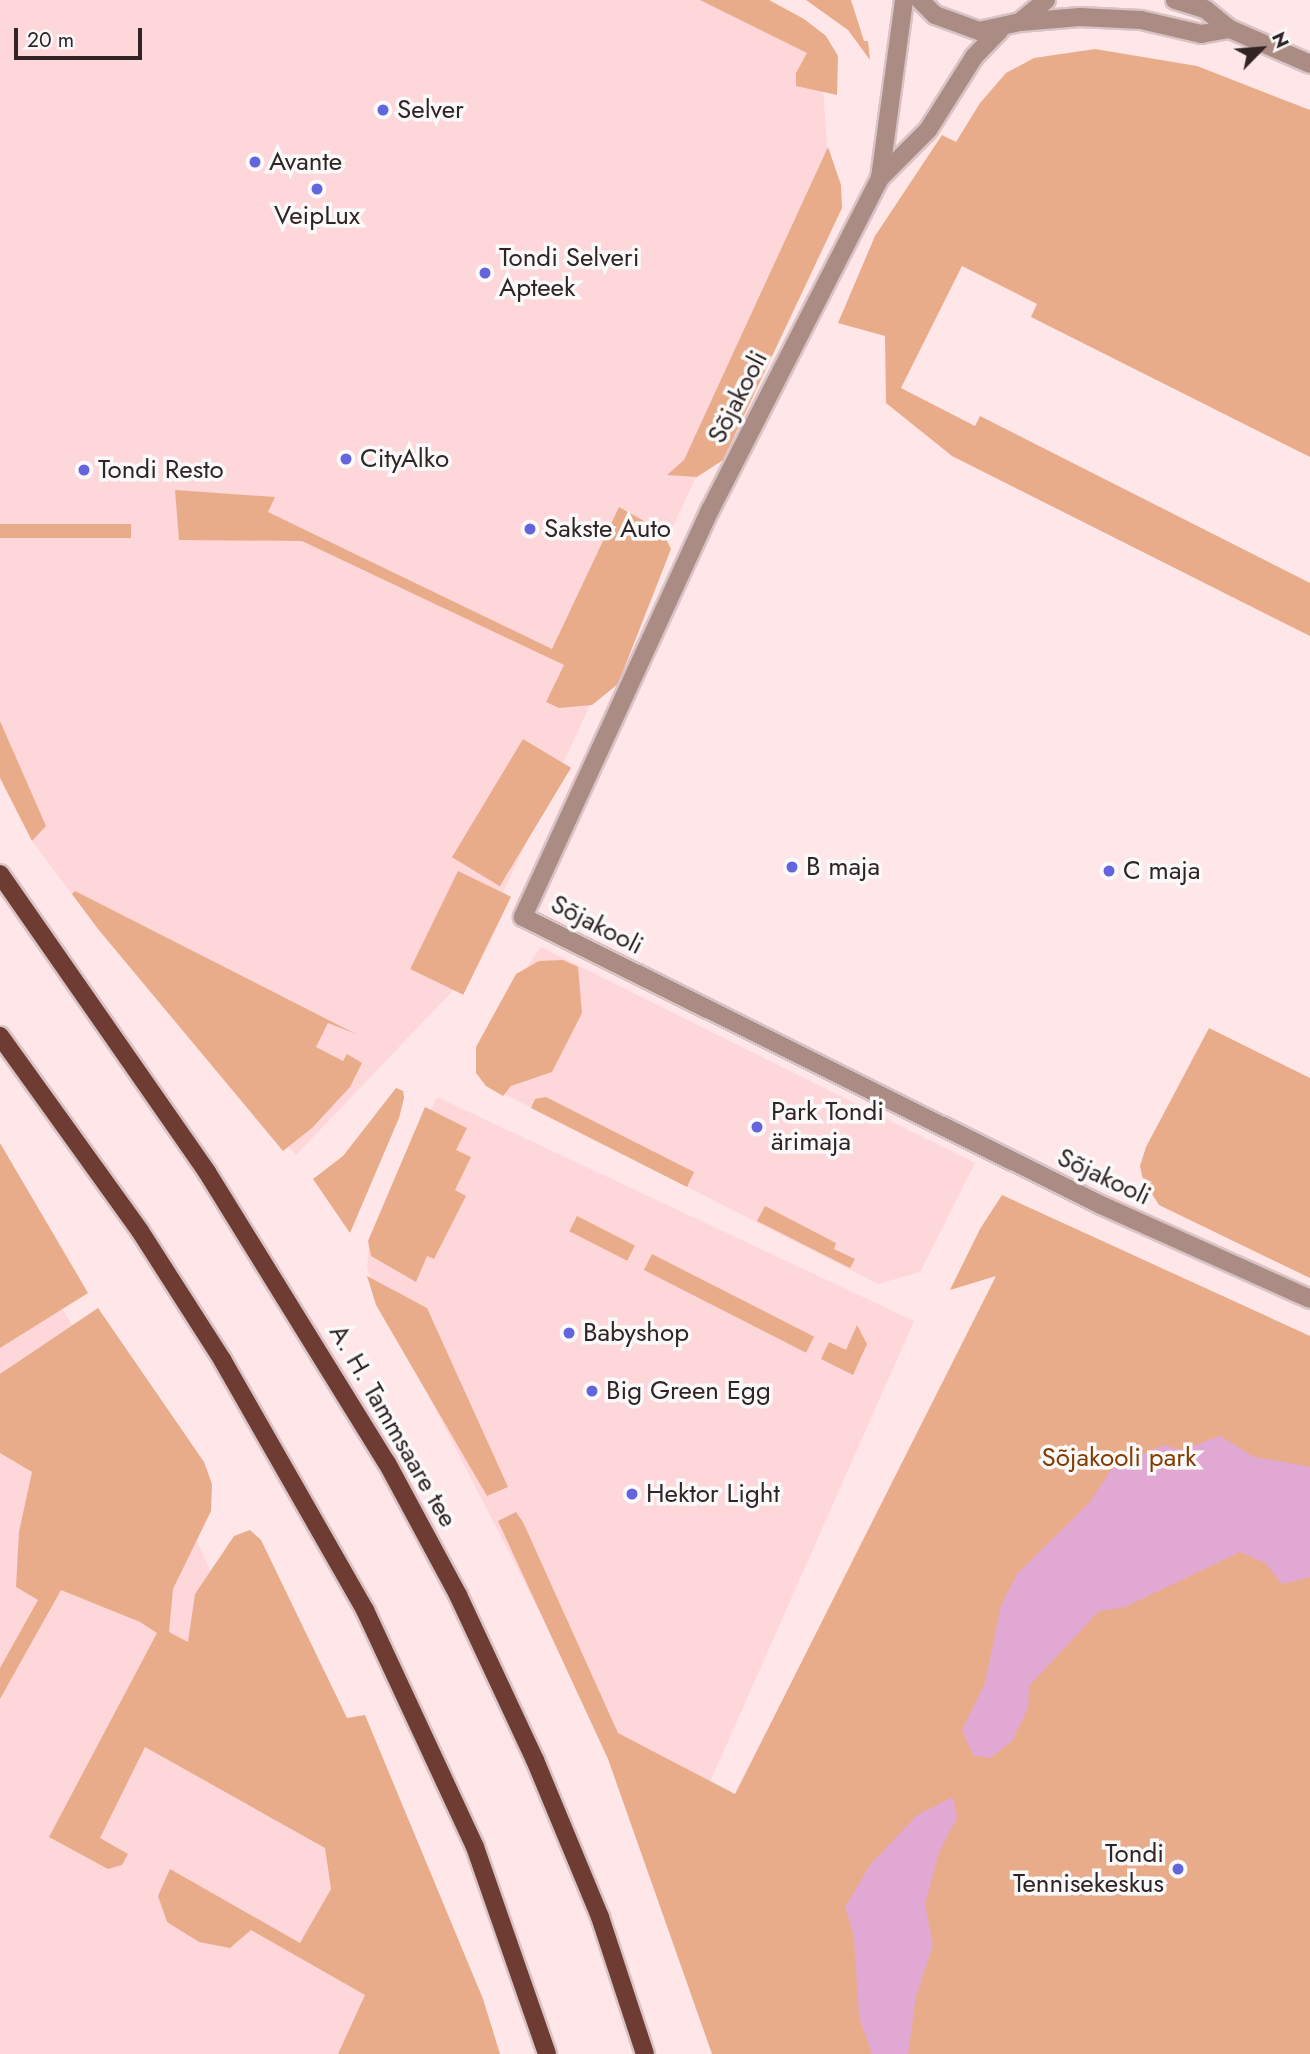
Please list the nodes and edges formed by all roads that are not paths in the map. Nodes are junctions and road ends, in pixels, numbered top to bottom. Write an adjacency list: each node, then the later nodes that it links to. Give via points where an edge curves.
1 (904, 0): 9 (street, Sõjakooli)
2 (920, 0): 7 (street, via 956,26)
3 (1046, 0): 5 (street)
4 (1175, 0): 6 (street, via 1205,9)
5 (1020, 22): 6 (street, via 1080,17 1141,20 1201,34); 7 (street)
6 (1230, 29): 8 (street)
7 (1000, 30): 9 (street, Sõjakooli, via 974,57 928,130)
8 (1310, 64)
9 (880, 178): 12 (street, Sõjakooli, via 710,510 523,917 1101,1205)
10 (0, 874): 14 (main road, A. H. Tammsaare tee, via 207,1172 387,1463 458,1595 535,1760 600,1917)
11 (0, 1036): 13 (main road, via 140,1231 216,1350 365,1611 475,1847)
12 (1310, 1299)
13 (547, 2054)
14 (645, 2054)

